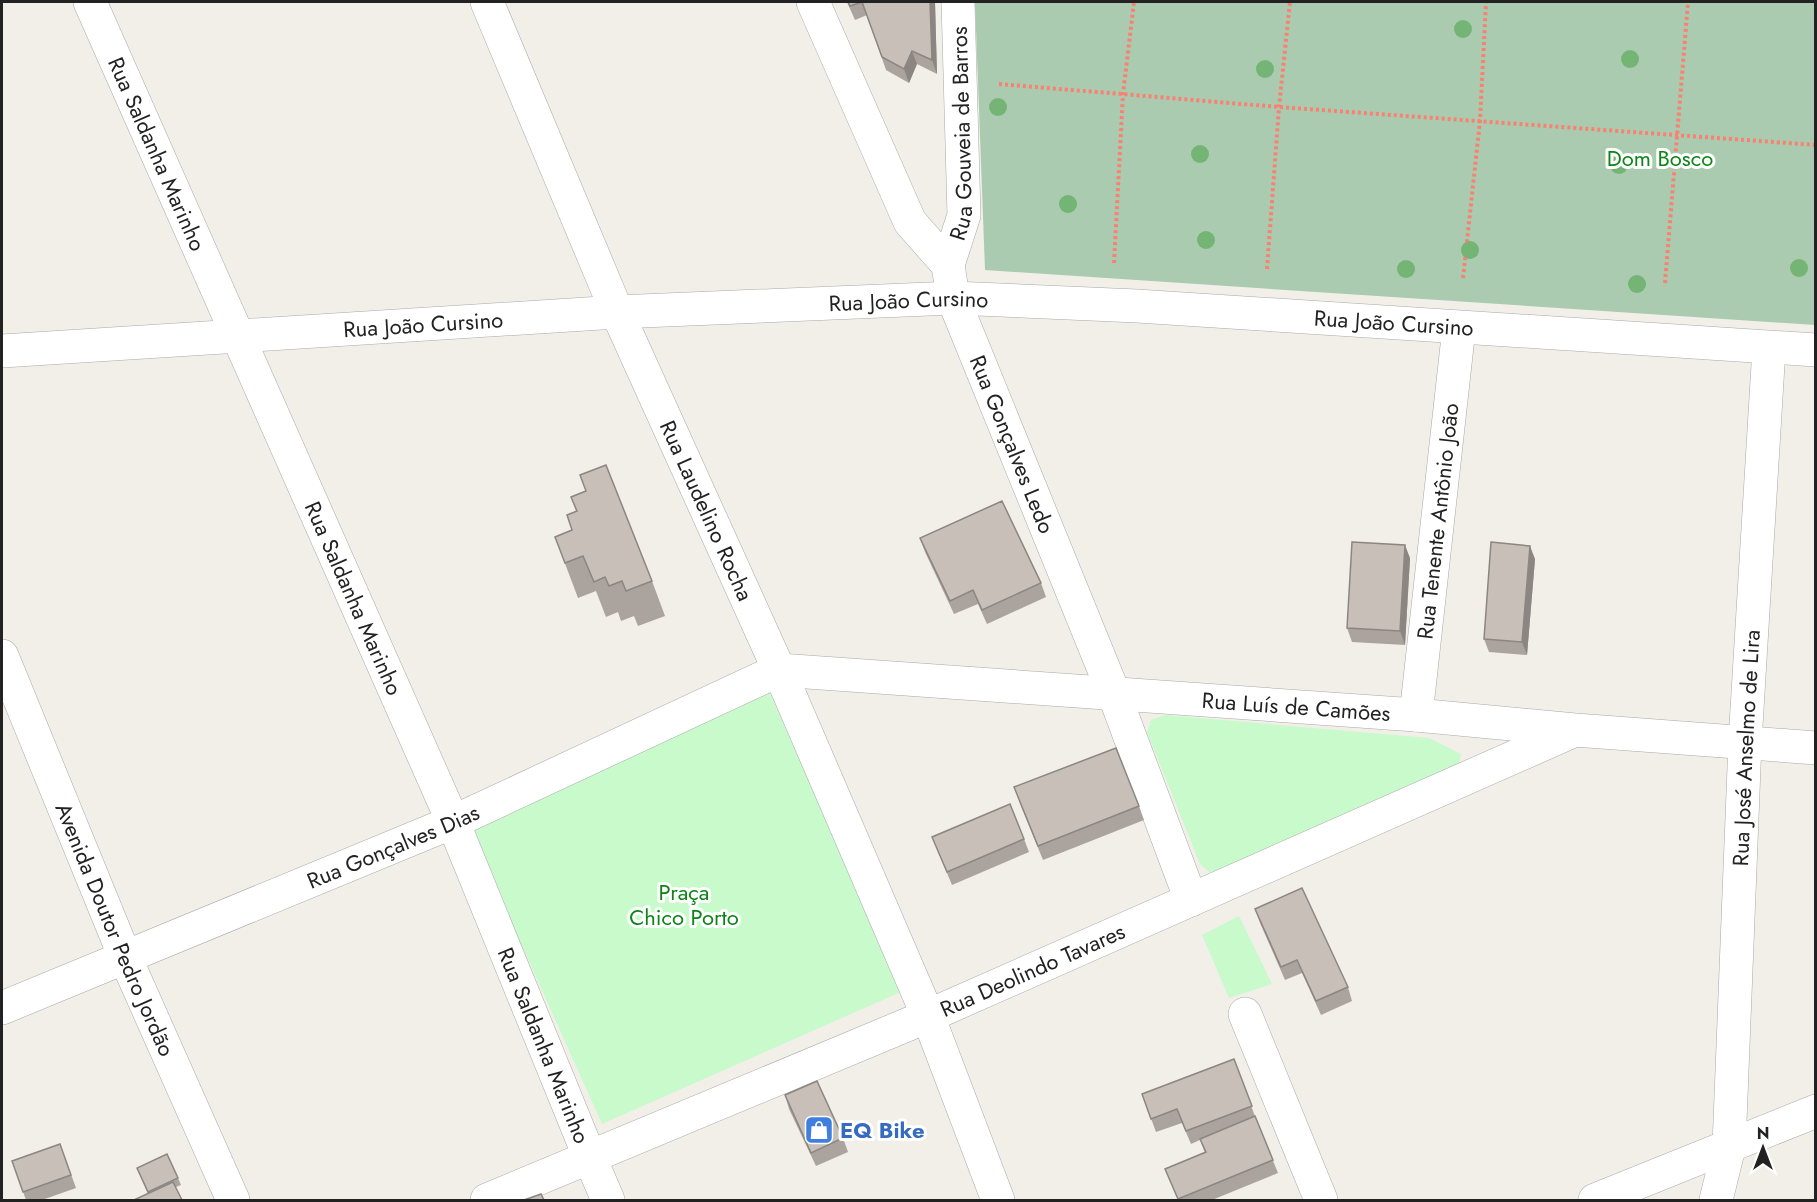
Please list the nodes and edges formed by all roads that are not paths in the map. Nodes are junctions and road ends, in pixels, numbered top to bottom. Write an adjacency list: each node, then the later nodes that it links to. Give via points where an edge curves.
1 (90, 2): 9 (street, Rua Saldanha Marinho)
2 (487, 2): 7 (street, Rua Laudelino Rocha)
3 (813, 2): 5 (street, via 910,222)
4 (958, 2): 5 (street, Rua Gouveia de Barros, via 964,215)
5 (948, 265): 6 (street, Rua Gonçalves Ledo)
6 (953, 298): 7 (street, Rua João Cursino); 8 (street, Rua João Cursino); 15 (street, Rua Gonçalves Ledo)
7 (617, 312): 9 (street, Rua João Cursino); 14 (street, Rua Laudelino Rocha)
8 (1459, 328): 10 (street, Rua João Cursino); 16 (street, Rua Tenente Antônio João)
9 (239, 337): 12 (street, Rua João Cursino); 20 (street, Rua Saldanha Marinho)
10 (1769, 348): 11 (street, Rua João Cursino); 18 (street, Rua José Anselmo de Lira)
11 (1815, 350)
12 (2, 351)
13 (2, 656): 22 (street, Avenida Doutor Pedro Jordão)
14 (778, 670): 15 (street, Rua Luís de Camões); 20 (street, Rua Gonçalves Dias); 25 (street, Rua Laudelino Rocha)
15 (1114, 694): 16 (street, Rua Luís de Camões); 21 (street, Rua Gonçalves Ledo)
16 (1416, 715): 17 (street, Rua Luís de Camões)
17 (1575, 730): 18 (street, Rua Luís de Camões); 21 (street, Rua Deolindo Tavares)
18 (1745, 742): 19 (street, Rua Luís de Camões); 27 (street, Rua José Anselmo de Lira)
19 (1815, 748)
20 (453, 822): 22 (street, Rua Gonçalves Dias); 28 (street, Rua Saldanha Marinho)
21 (1191, 900): 25 (street, Rua Deolindo Tavares)
22 (125, 957): 23 (street, Rua Gonçalves Dias); 29 (street, Avenida Doutor Pedro Jordão)
23 (2, 1008)
24 (1245, 1014): 33 (street)
25 (928, 1016): 28 (street, Rua Deolindo Tavares); 32 (street, Rua Laudelino Rocha)
26 (1815, 1111): 27 (street)
27 (1729, 1147): 34 (street); 35 (street, Rua José Anselmo de Lira)
28 (590, 1158): 30 (street, Rua Deolindo Tavares); 31 (street, Rua Saldanha Marinho)
29 (233, 1200)
30 (487, 1200)
31 (609, 1200)
32 (998, 1200)
33 (1321, 1200)
34 (1595, 1200)
35 (1716, 1200)

